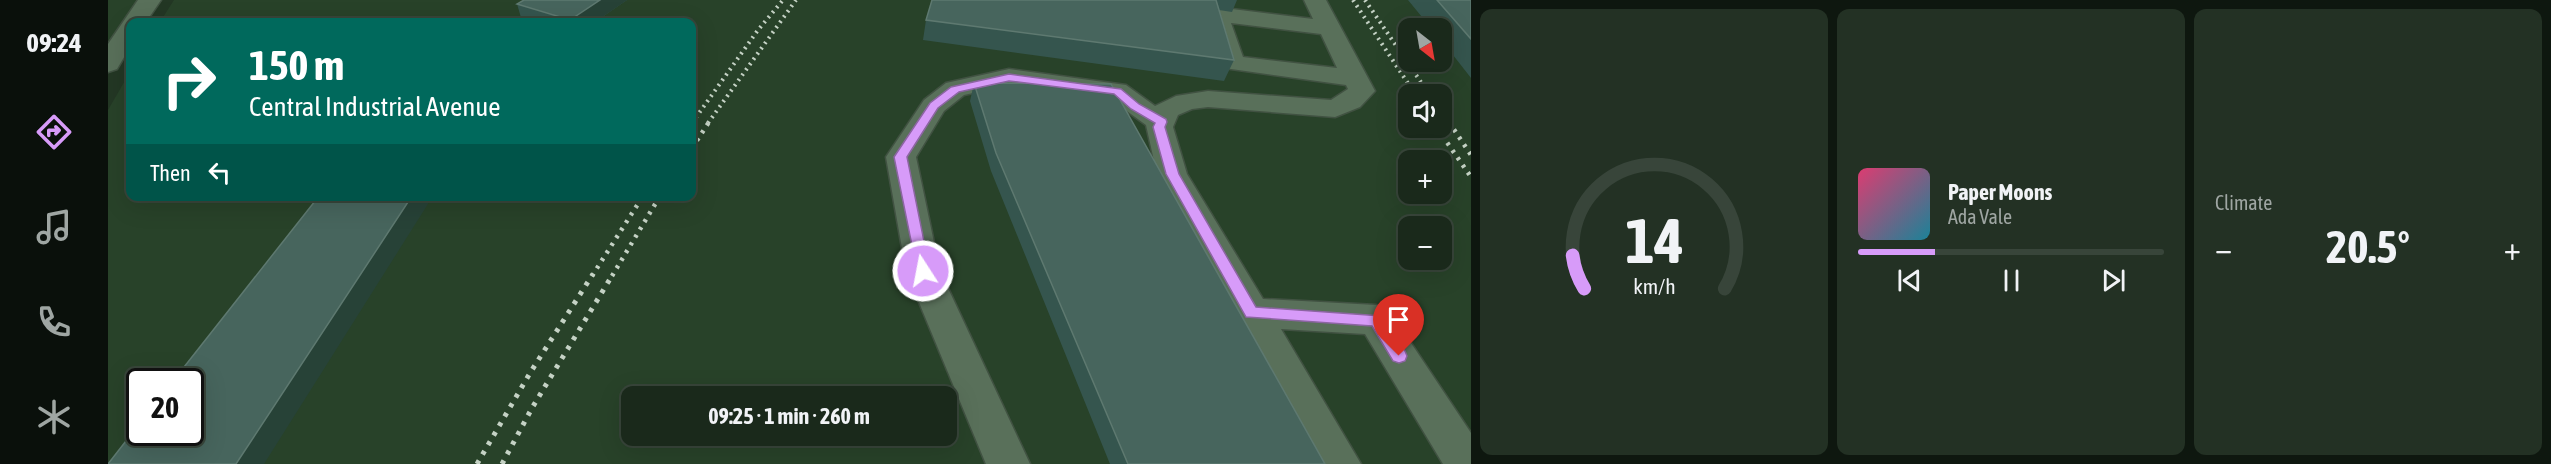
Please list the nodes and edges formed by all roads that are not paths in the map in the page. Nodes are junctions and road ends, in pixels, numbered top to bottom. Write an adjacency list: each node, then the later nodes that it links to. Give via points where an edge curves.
1 (150, 0): 3 (street)
2 (1315, 0): 4 (street)
3 (135, 18)
4 (1329, 28): 7 (street); 7 (street, via 1216,14 1233,63)
5 (124, 31): 6 (street)
6 (108, 64)
7 (1355, 78): 8 (street, via 1362,91 1335,109 1208,99 1186,102 1166,111)
8 (1161, 122): 9 (street, via 1172,174); 10 (street, via 1118,91 1009,77 955,90 934,106 901,157 923,271)
9 (1251, 313): 11 (street); 12 (street, via 1377,320)
10 (1008, 464)
11 (1339, 464)
12 (1467, 464)

